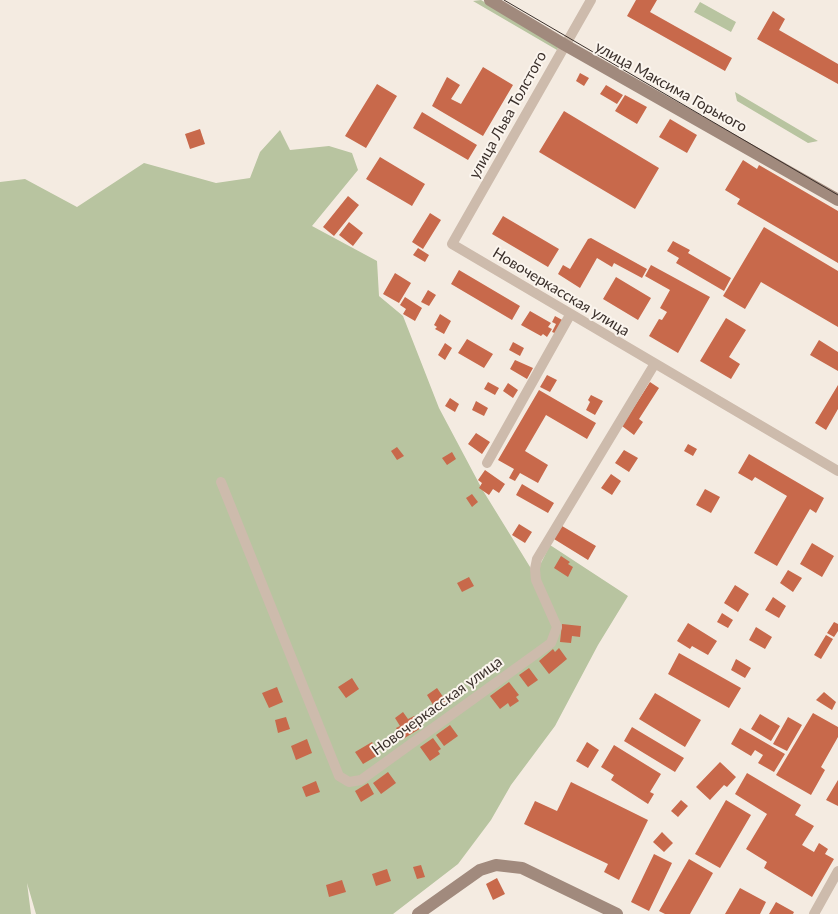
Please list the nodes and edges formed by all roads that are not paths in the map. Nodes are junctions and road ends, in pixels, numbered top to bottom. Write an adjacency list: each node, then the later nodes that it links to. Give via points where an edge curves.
1 (490, 0): 3 (street, улица Максима Горького)
2 (590, 0): 3 (street, улица Льва Толстого)
3 (565, 46): 4 (street, улица Максима Горького); 5 (street, улица Льва Толстого)
4 (838, 200)
5 (452, 244): 6 (street, Новочеркасская улица)
6 (570, 315): 7 (street, Новочеркасская улица); 8 (street)
7 (654, 365): 9 (street, Новочеркасская улица); 10 (street, Новочеркасская улица, via 537,559 536,580 557,627 551,644 361,780 349,782 339,776)
8 (487, 463)
9 (837, 468)
10 (221, 482)
11 (838, 871): 14 (street)
12 (418, 914): 13 (street, via 480,870 496,865 522,868)
13 (617, 914)
14 (814, 914)

